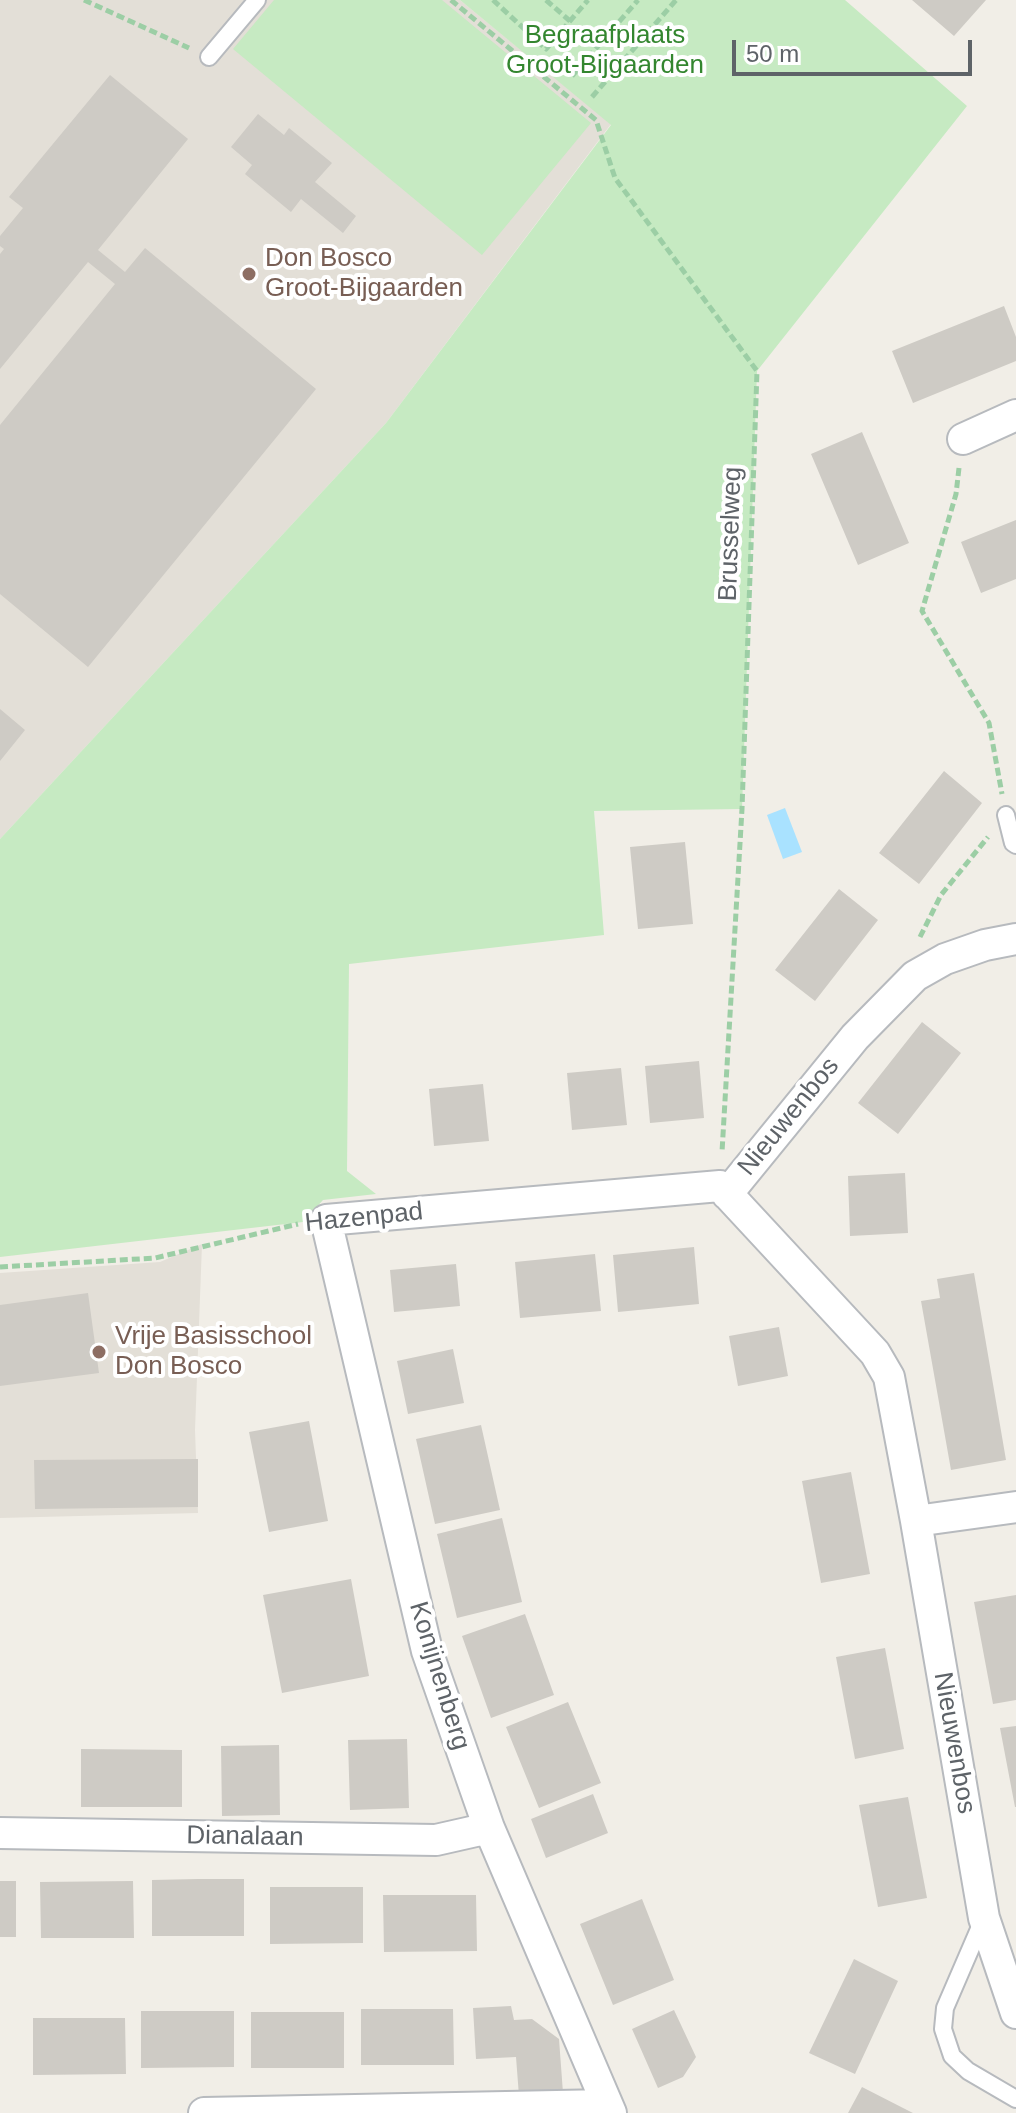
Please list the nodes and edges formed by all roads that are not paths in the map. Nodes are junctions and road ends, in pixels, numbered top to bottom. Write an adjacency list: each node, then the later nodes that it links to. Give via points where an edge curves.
1 (257, 0): 2 (lane)
2 (209, 57)
3 (1016, 415): 4 (street)
4 (963, 439)
5 (1006, 815): 6 (lane)
6 (1016, 845)
7 (1016, 939): 8 (street, Nieuwenbos, via 945,959 915,976 855,1037)
8 (724, 1190): 9 (street, Hazenpad); 11 (street, Nieuwenbos, via 875,1353 889,1377)
9 (326, 1220): 12 (street, Konijnenberg, via 427,1651)
10 (1016, 1507): 11 (street)
11 (916, 1521): 14 (street, Nieuwenbos)
12 (489, 1828): 13 (street, Dianalaan, via 436,1840); 17 (street, Konijnenberg)
13 (0, 1833)
14 (984, 1918): 15 (street, Nieuwenbos); 16 (lane, via 945,2008 943,2029 952,2056)
15 (1016, 2013)
16 (1016, 2099)
17 (609, 2109): 18 (street)
18 (204, 2113)

